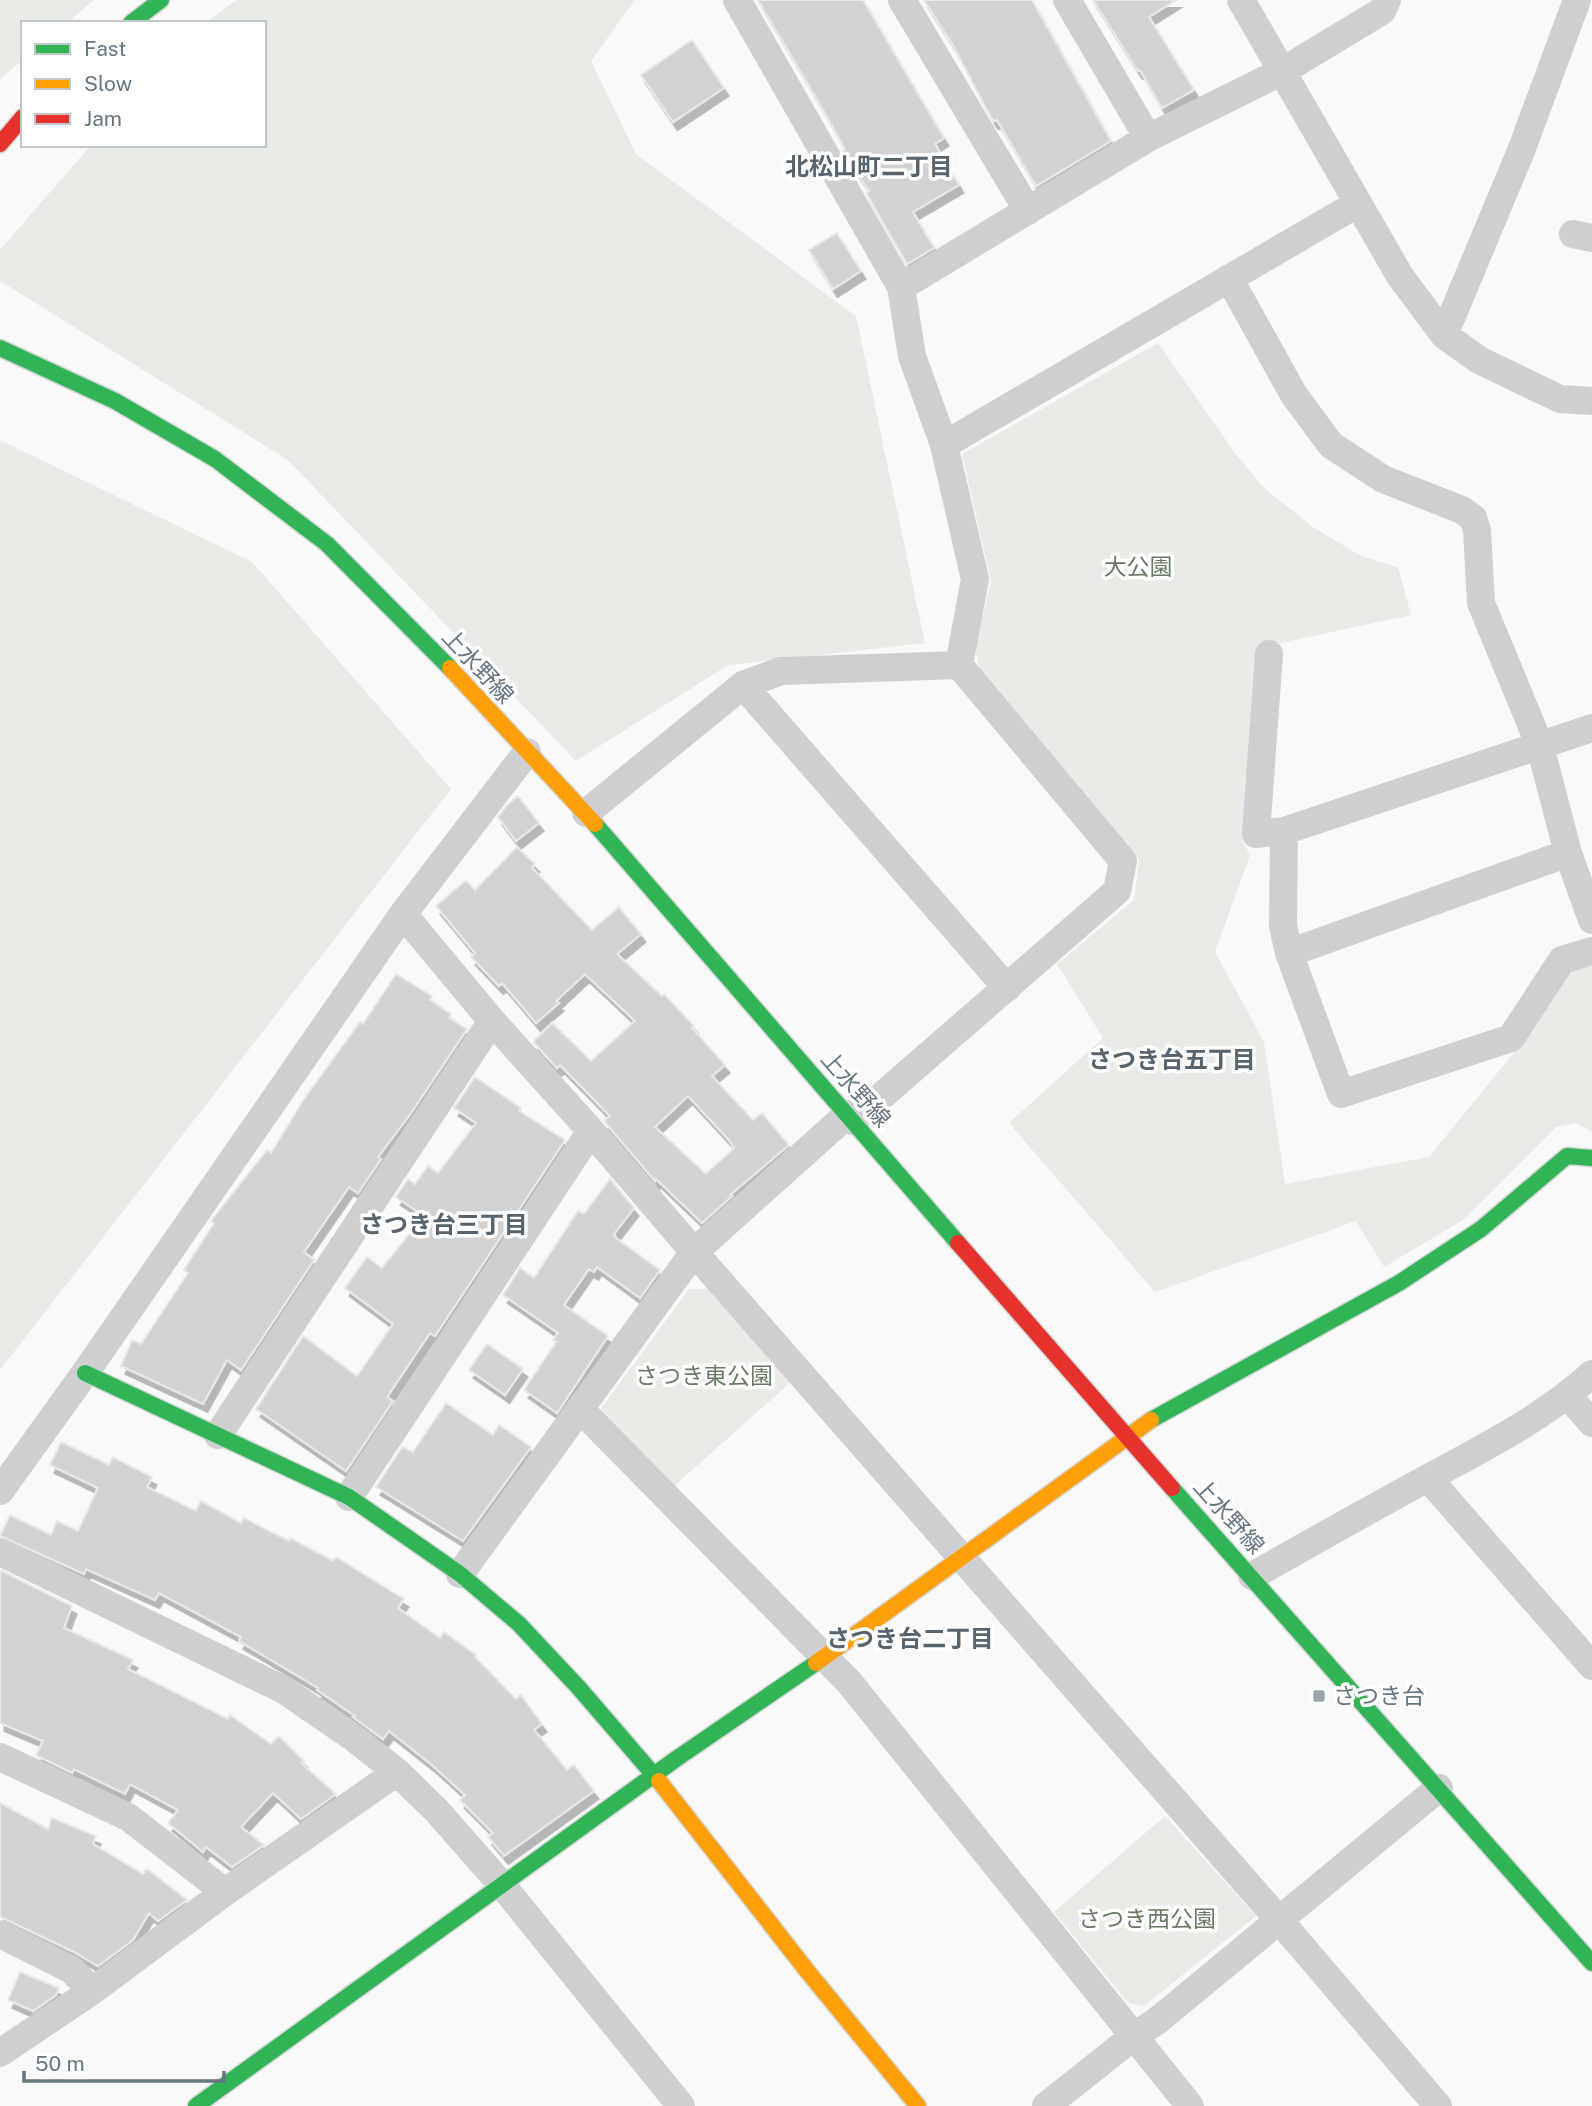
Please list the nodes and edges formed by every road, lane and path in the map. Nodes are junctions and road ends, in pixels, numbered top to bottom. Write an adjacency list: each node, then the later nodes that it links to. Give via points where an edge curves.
1 (161, 0): 8 (main road)
2 (737, 0): 16 (street)
3 (902, 0): 14 (street)
4 (1067, 0): 11 (street)
5 (1241, 0): 9 (street)
6 (1387, 0): 9 (street, via 1382,11)
7 (1577, 0): 17 (street, via 1521,151)
8 (134, 21)
9 (1281, 72): 11 (street); 13 (street)
10 (21, 119): 12 (main road)
11 (1148, 138): 14 (street)
12 (0, 144)
13 (1357, 204): 15 (street); 17 (street, via 1400,276)
14 (1028, 211): 16 (street)
15 (1229, 278): 20 (street); 25 (street, via 1294,395 1331,445 1383,479 1473,518 1481,603)
16 (901, 287): 20 (street, via 912,356)
17 (1444, 335): 19 (street, via 1479,360 1560,399)
18 (0, 348): 26 (main road, 上水野線, via 115,401 215,459 327,544)
19 (1592, 401)
20 (944, 445): 22 (street, via 975,579)
21 (1269, 654): 28 (street, via 1256,834)
22 (959, 665): 23 (street, via 781,671); 34 (street, via 1123,862 1117,891)
23 (743, 685): 27 (street); 34 (street)
24 (1592, 728): 25 (street)
25 (1540, 747): 28 (street); 29 (street)
26 (527, 752): 27 (main road, 上水野線); 30 (street)
27 (586, 813): 36 (main road, 上水野線)
28 (1284, 831): 33 (street, via 1283,926)
29 (1568, 853): 31 (street); 33 (street)
30 (404, 914): 35 (street); 40 (street)
31 (1592, 920)
32 (1592, 951): 33 (street, via 1562,960 1511,1038 1341,1094)
33 (1289, 953)
34 (1007, 988): 36 (street)
35 (492, 1021): 37 (street); 45 (street)
36 (851, 1117): 39 (street); 46 (main road, 上水野線)
37 (591, 1131): 39 (street); 49 (street)
38 (1592, 1158): 46 (main road, via 1567,1156 1481,1229 1399,1283)
39 (694, 1252): 43 (street); 51 (street)
40 (85, 1373): 45 (main road); 48 (street)
41 (1592, 1374): 42 (street)
42 (1568, 1396): 44 (street); 47 (street, via 1512,1434)
43 (581, 1410): 52 (street); 54 (street)
44 (1592, 1423)
45 (218, 1435): 49 (main road)
46 (1126, 1436): 51 (main road); 53 (main road, 上水野線)
47 (1428, 1478): 53 (street); 55 (street)
48 (0, 1490)
49 (349, 1497): 52 (main road)
50 (0, 1552): 57 (street, via 284,1690)
51 (961, 1557): 54 (main road); 62 (street)
52 (460, 1574): 58 (main road, via 519,1624)
53 (1252, 1576): 59 (main road, 上水野線)
54 (824, 1657): 58 (main road); 66 (street, via 849,1682)
55 (1592, 1666)
56 (0, 1757): 61 (street, via 128,1817)
57 (397, 1772): 60 (street); 61 (street)
58 (655, 1775): 60 (main road); 70 (main road)
59 (1439, 1788): 62 (street); 64 (main road, 上水野線)
60 (502, 1885): 68 (main road); 69 (street)
61 (225, 1892): 65 (street)
62 (1279, 1920): 66 (street); 73 (street)
63 (0, 1934): 65 (street, via 72,1969)
64 (1592, 1963)
65 (92, 1991): 67 (street)
66 (1134, 2036): 71 (street); 72 (street)
67 (0, 2053)
68 (196, 2106)
69 (681, 2106)
70 (918, 2106)
71 (1046, 2106)
72 (1190, 2106)
73 (1438, 2106)

